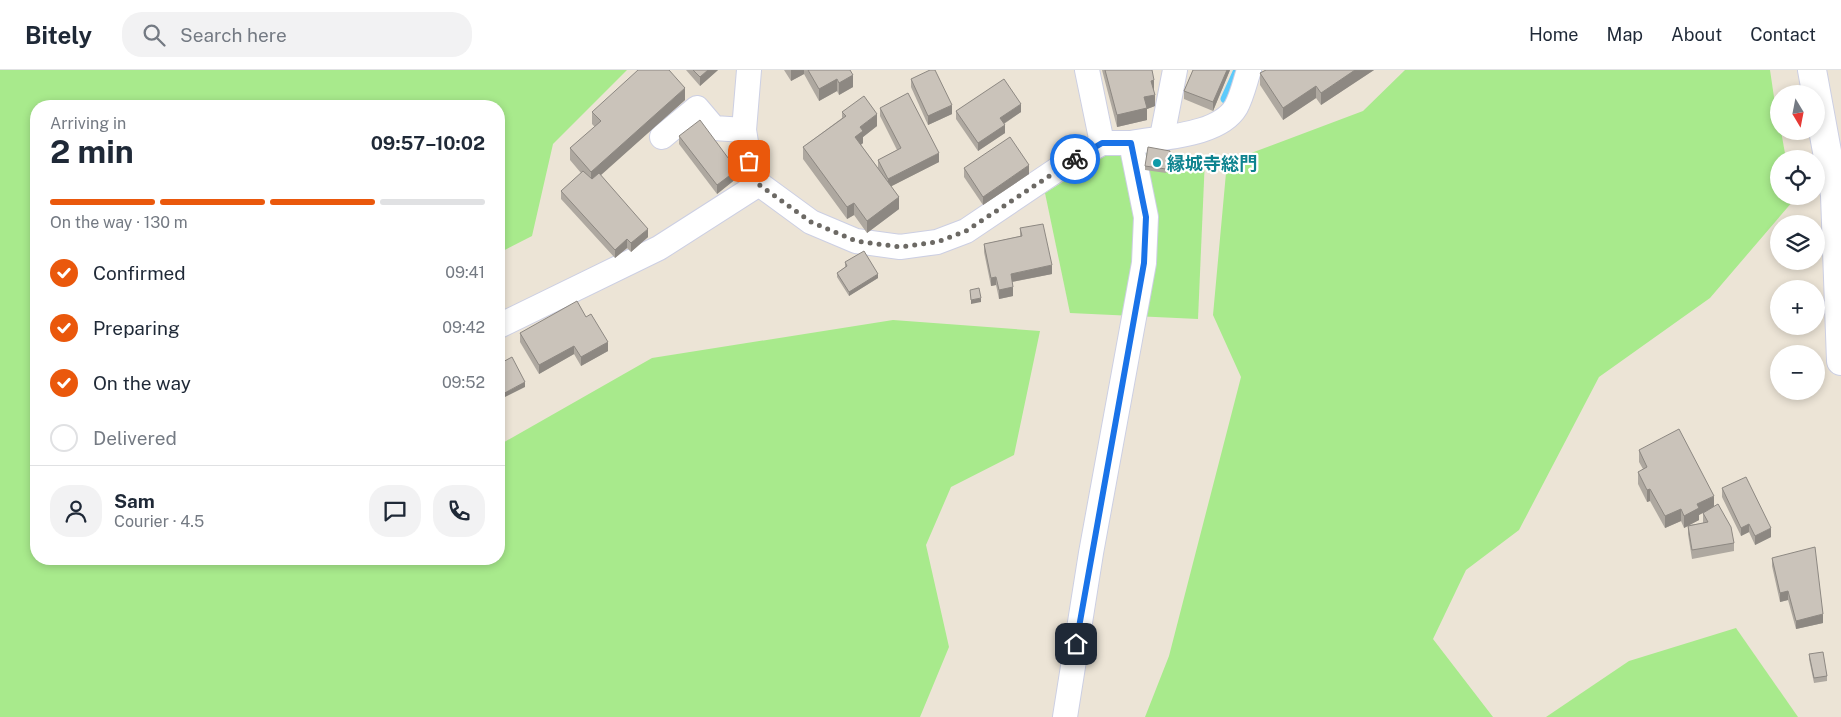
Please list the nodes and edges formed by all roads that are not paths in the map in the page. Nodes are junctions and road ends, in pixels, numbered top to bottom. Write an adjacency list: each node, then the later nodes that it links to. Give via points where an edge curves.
1 (749, 70): 6 (street)
2 (1087, 70): 9 (street)
3 (1175, 70): 8 (street)
4 (1249, 70): 8 (street, via 1235,108 1222,121 1196,133)
5 (1812, 70): 12 (main road)
6 (744, 130): 7 (street, via 714,128 698,108); 11 (street, via 749,161)
7 (662, 137)
8 (1162, 137): 10 (street)
9 (1102, 143): 10 (street); 11 (street, via 1060,167 966,231 937,242 900,247 856,241 811,222)
10 (1131, 143): 15 (street, via 1146,217 1144,263 1092,544)
11 (758, 184): 13 (street, via 659,248)
12 (1838, 196): 14 (main road)
13 (505, 323)
14 (1841, 361)
15 (1065, 717)

